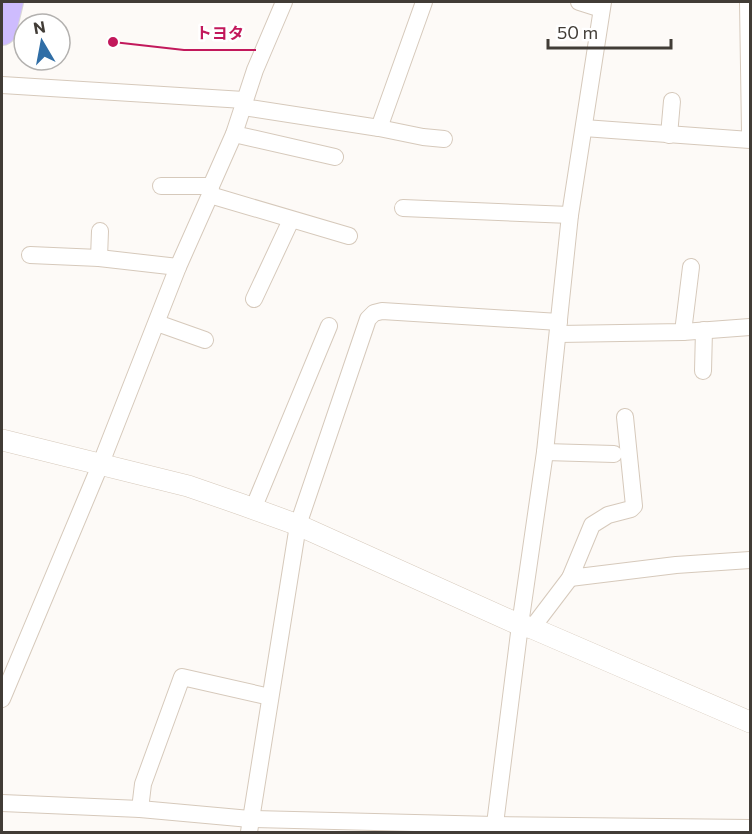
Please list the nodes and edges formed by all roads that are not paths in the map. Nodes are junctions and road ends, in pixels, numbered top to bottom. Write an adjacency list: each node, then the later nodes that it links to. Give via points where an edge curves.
1 (9, 2): 7 (highway)
2 (284, 2): 10 (street)
3 (424, 2): 11 (street)
4 (579, 2): 6 (street)
5 (748, 2): 13 (street)
6 (602, 5): 12 (street)
7 (2, 31)
8 (2, 85): 10 (street)
9 (672, 101): 15 (street)
10 (243, 104): 11 (street); 14 (street)
11 (379, 128): 16 (street)
12 (584, 128): 15 (street); 22 (street)
13 (750, 132)
14 (234, 134): 18 (street); 20 (street)
15 (669, 135): 17 (street)
16 (444, 139)
17 (750, 140)
18 (335, 157)
19 (161, 186): 20 (street)
20 (211, 191): 23 (street); 28 (street)
21 (403, 208): 22 (street, via 483,204)
22 (570, 215): 34 (street)
23 (291, 220): 25 (street); 30 (street)
24 (100, 231): 27 (street)
25 (349, 236)
26 (30, 255): 27 (street)
27 (99, 258): 28 (street)
28 (178, 267): 31 (street)
29 (691, 267): 36 (street)
30 (254, 299)
31 (157, 323): 37 (street); 43 (street)
32 (329, 326): 44 (street)
33 (750, 327): 35 (street)
34 (559, 328): 36 (street); 41 (street); 45 (street, via 382,310 374,313 368,319)
35 (704, 330): 36 (street); 38 (street)
36 (682, 332)
37 (205, 340)
38 (703, 371)
39 (625, 417): 47 (street, via 634,506 592,525)
40 (2, 440): 43 (street)
41 (545, 452): 42 (street); 48 (street)
42 (614, 454)
43 (100, 463): 44 (street, via 188,486); 50 (street)
44 (253, 509): 45 (street)
45 (298, 525): 48 (street); 49 (street)
46 (750, 560): 47 (street)
47 (570, 578): 48 (street)
48 (526, 627): 51 (street); 56 (street)
49 (270, 697): 53 (street, via 182,677 143,784); 54 (street)
50 (2, 699)
51 (750, 722)
52 (2, 803): 53 (street)
53 (140, 809): 54 (street)
54 (249, 826): 56 (street)
55 (750, 828): 56 (street)
56 (494, 829)

